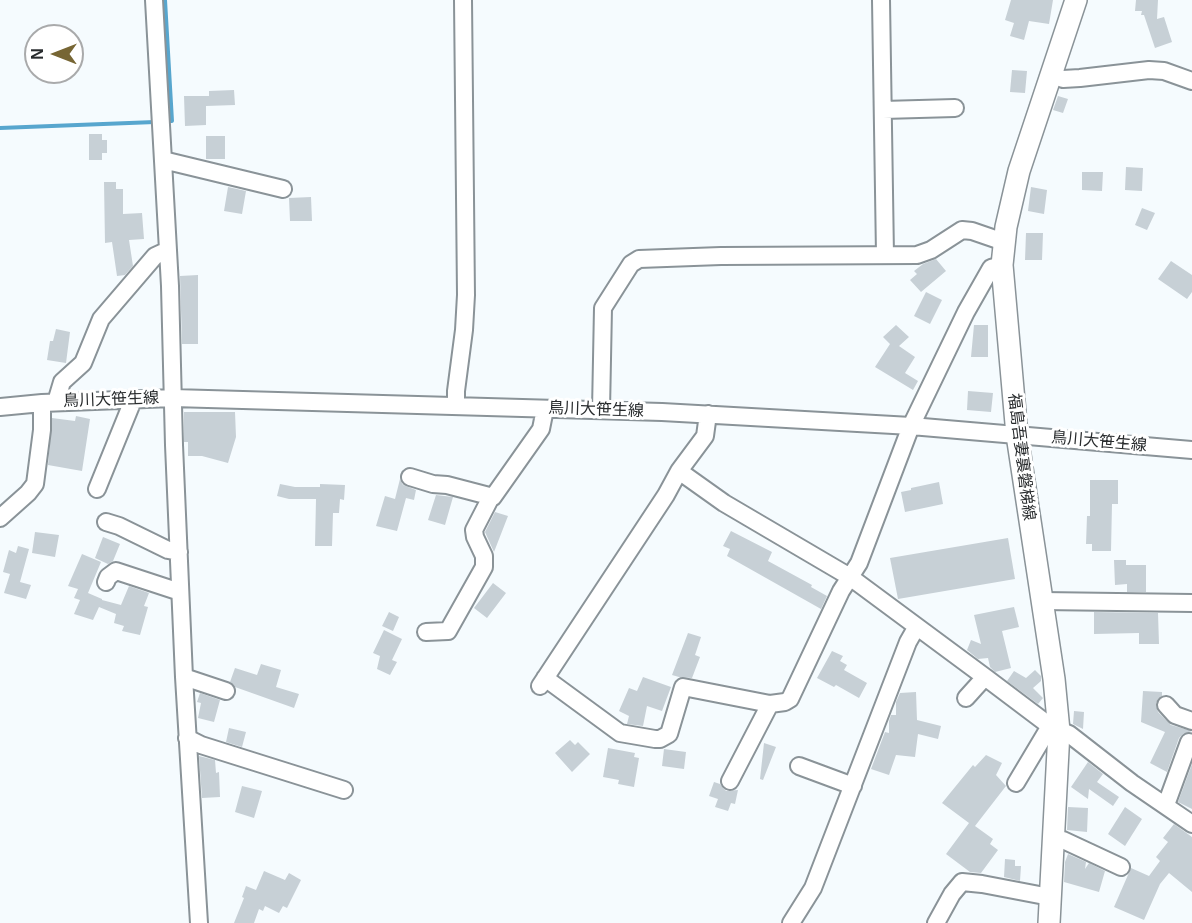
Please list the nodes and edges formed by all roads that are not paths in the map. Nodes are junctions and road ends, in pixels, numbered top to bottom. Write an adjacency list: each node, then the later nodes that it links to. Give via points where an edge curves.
1 (154, 0): 9 (street)
2 (463, 0): 18 (street, via 466,295)
3 (881, 0): 8 (street)
4 (1076, 0): 5 (main road, 福島吾妻裏磐梯線)
5 (1051, 75): 6 (street, via 1080,78 1149,70); 11 (main road, 福島吾妻裏磐梯線, via 1019,171)
6 (1192, 81)
7 (955, 108): 8 (street)
8 (882, 110): 13 (street)
9 (163, 160): 10 (street); 12 (street)
10 (284, 189)
11 (1004, 242): 13 (street, via 962,230 923,254); 14 (main road, 福島吾妻裏磐梯線)
12 (168, 250): 16 (street); 17 (street, via 155,256 101,319 83,363 62,382)
13 (885, 255): 21 (street, via 639,259 631,264 603,308)
14 (1002, 265): 23 (street, via 991,268 984,277); 24 (main road, 福島吾妻裏磐梯線)
15 (134, 398): 16 (street, 鳥川大笹生線); 17 (street, 鳥川大笹生線); 28 (street)
16 (173, 398): 18 (street, 鳥川大笹生線); 32 (street)
17 (49, 402): 19 (street, 鳥川大笹生線); 30 (street, via 34,484)
18 (456, 406): 20 (street, 鳥川大笹生線)
19 (0, 407)
20 (545, 409): 21 (street, 鳥川大笹生線); 29 (street, via 541,429)
21 (601, 410): 22 (street, 鳥川大笹生線)
22 (708, 414): 23 (street, 鳥川大笹生線); 26 (street, via 705,436)
23 (912, 426): 24 (street, 鳥川大笹生線); 33 (street)
24 (1017, 435): 25 (street, 鳥川大笹生線); 36 (main road, 福島吾妻裏磐梯線)
25 (1192, 450)
26 (679, 471): 33 (street, via 724,503); 44 (street, via 543,682 620,733 655,739 669,734 683,687)
27 (410, 477): 29 (street)
28 (97, 489)
29 (491, 497): 39 (street, via 474,530 484,567 448,631)
30 (0, 518)
31 (106, 522): 32 (street)
32 (179, 552): 35 (street)
33 (850, 578): 38 (street); 44 (street, via 789,699)
34 (106, 582): 35 (street, via 116,571)
35 (180, 592): 40 (street)
36 (1042, 601): 37 (street); 47 (main road, 福島吾妻裏磐梯線, via 1054,679)
37 (1192, 603)
38 (916, 628): 41 (street); 53 (street)
39 (426, 632)
40 (184, 677): 42 (street); 48 (street)
41 (985, 677): 43 (street); 47 (street)
42 (226, 691)
43 (966, 698)
44 (770, 704): 51 (street)
45 (1166, 705): 46 (street, via 1175,715)
46 (1192, 721)
47 (1055, 728): 52 (street); 55 (street); 57 (main road, 福島吾妻裏磐梯線)
48 (187, 738): 54 (street, via 201,746); 60 (street)
49 (1189, 742): 55 (street)
50 (799, 766): 53 (street)
51 (730, 781)
52 (1016, 783)
53 (853, 786): 61 (street, via 813,888)
54 (344, 790)
55 (1166, 805): 56 (street)
56 (1192, 824)
57 (1053, 838): 58 (street); 59 (main road, 福島吾妻裏磐梯線)
58 (1121, 867)
59 (1050, 897): 62 (street, via 962,882); 63 (main road, 福島吾妻裏磐梯線)
60 (200, 923)
61 (791, 923)
62 (936, 923)
63 (1049, 923)

